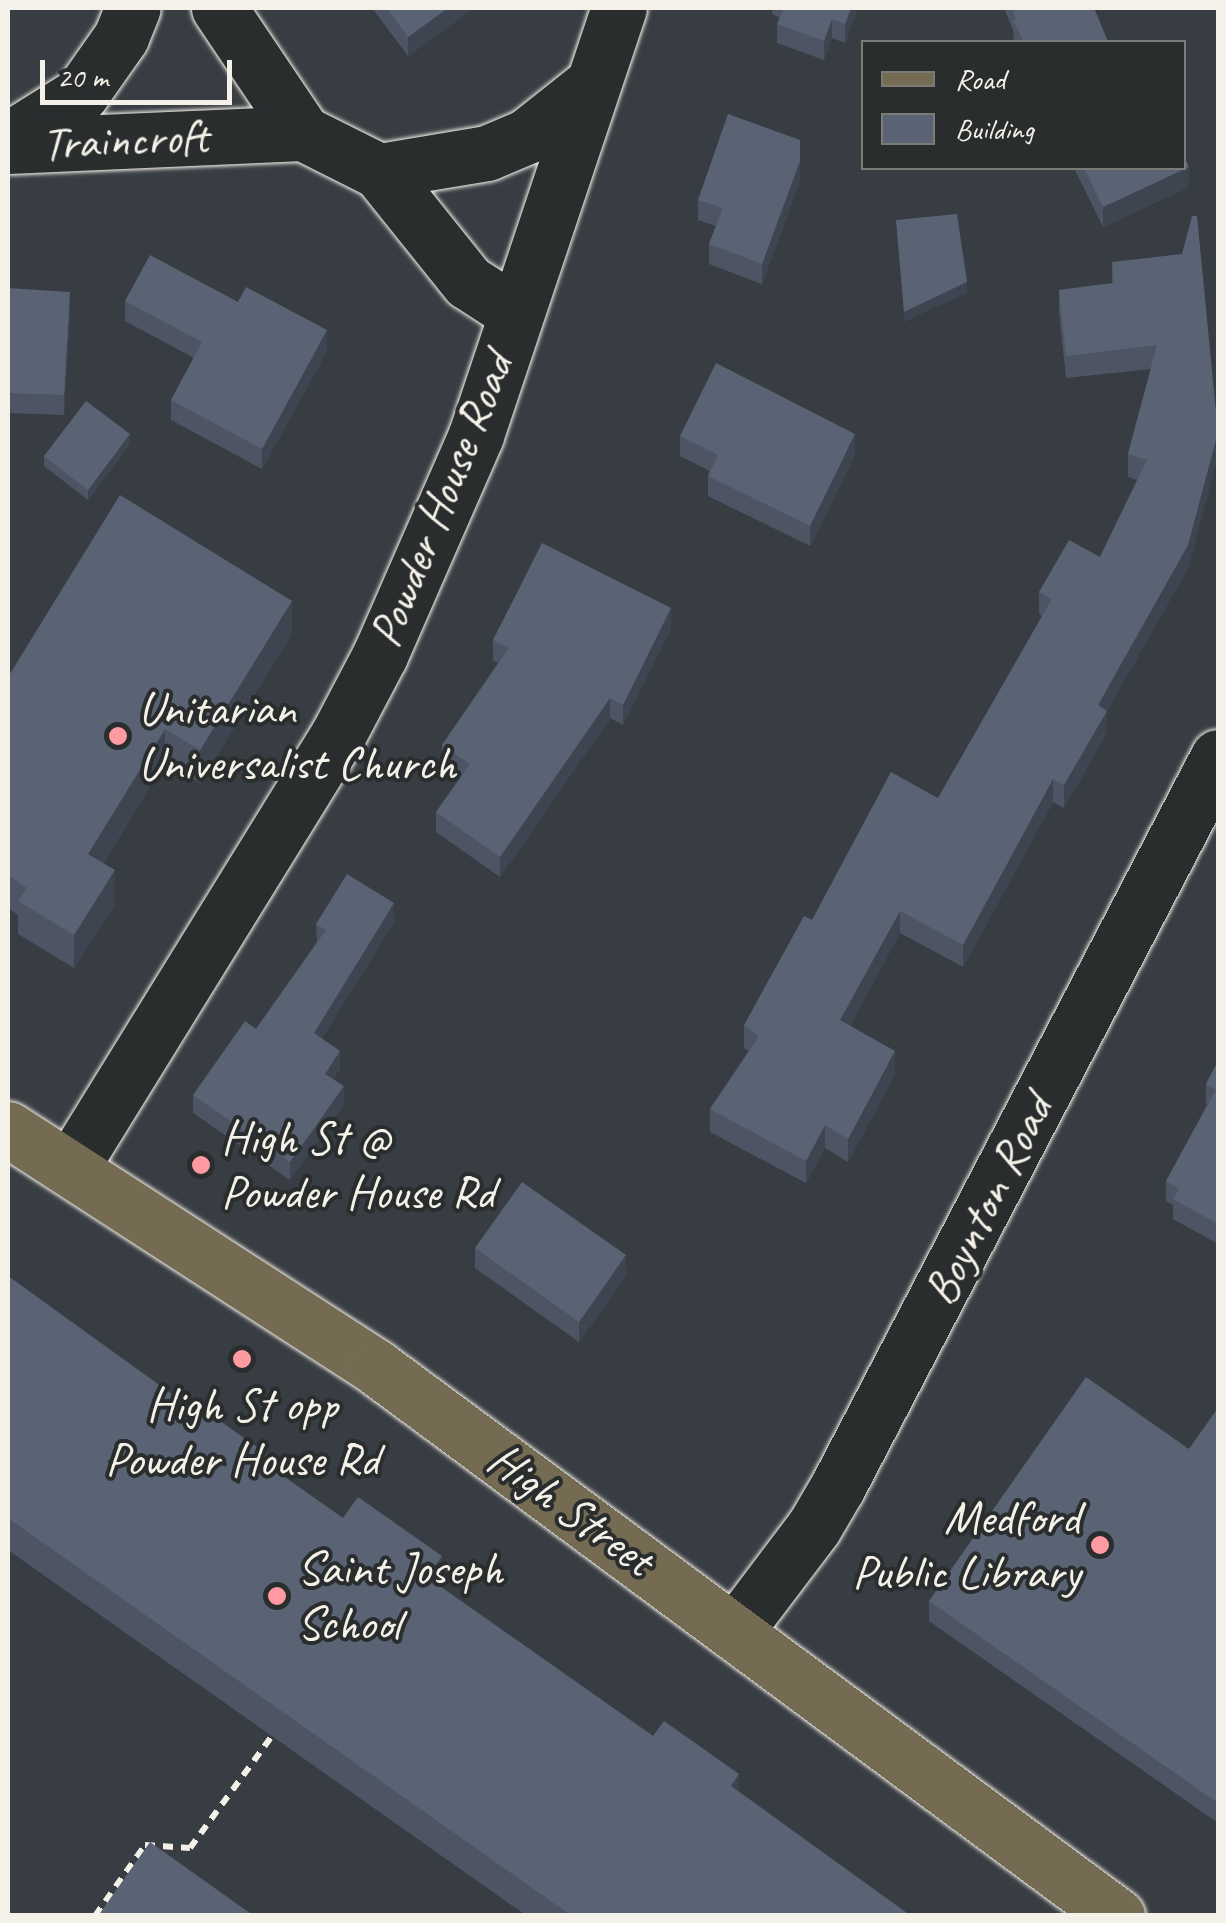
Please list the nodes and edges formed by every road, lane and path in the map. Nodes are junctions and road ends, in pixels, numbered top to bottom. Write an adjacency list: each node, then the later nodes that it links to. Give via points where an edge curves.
1 (133, 8): 6 (street, Traincroft, via 81,94)
2 (218, 8): 5 (street, Traincroft)
3 (620, 8): 4 (street, Powder House Road)
4 (590, 86): 7 (street, via 528,136 487,153); 8 (street, Powder House Road)
5 (303, 132): 6 (street, Traincroft); 7 (street, Traincroft)
6 (8, 143)
7 (378, 171): 8 (street, Traincroft, via 468,282)
8 (516, 313): 11 (street, Powder House Road, via 476,434 380,655 339,733)
9 (1218, 757): 12 (street, Boynton Road, via 838,1486)
10 (8, 1129): 11 (main road, High Street)
11 (71, 1167): 12 (main road, High Street, via 377,1368)
12 (736, 1630): 15 (main road, High Street)
13 (272, 1736): 14 (path, via 190,1848 144,1845)
14 (94, 1916)
15 (1116, 1916)

